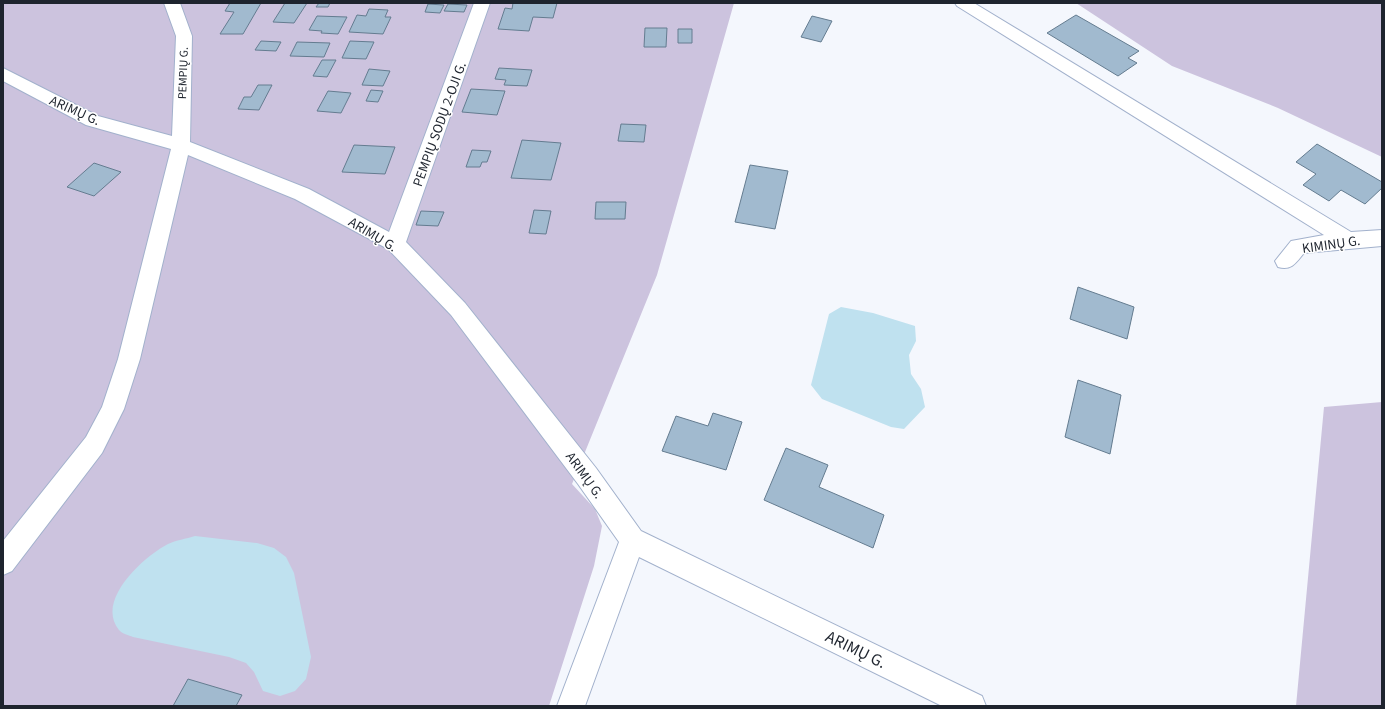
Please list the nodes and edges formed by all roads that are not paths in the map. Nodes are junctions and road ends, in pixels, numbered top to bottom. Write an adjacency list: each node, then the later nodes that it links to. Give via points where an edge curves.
1 (172, 3): 5 (street, PEMPIŲ G., via 184,36)
2 (482, 3): 8 (street, PEMPIŲ SODŲ 2-OJI G.)
3 (963, 3): 7 (street)
4 (3, 74): 5 (street, ARIMŲ G., via 92,120)
5 (181, 145): 8 (street, ARIMŲ G., via 302,194); 11 (street, PEMPIŲ G., via 129,359 113,409 94,445)
6 (1382, 238): 7 (street, KIMINŲ G.)
7 (1348, 240): 9 (street, KIMINŲ G., via 1298,246)
8 (395, 244): 10 (street, ARIMŲ G., via 458,310 587,476)
9 (1285, 261)
10 (632, 540): 12 (street); 13 (street, ARIMŲ G.)
11 (3, 562)
12 (571, 706)
13 (972, 706)

